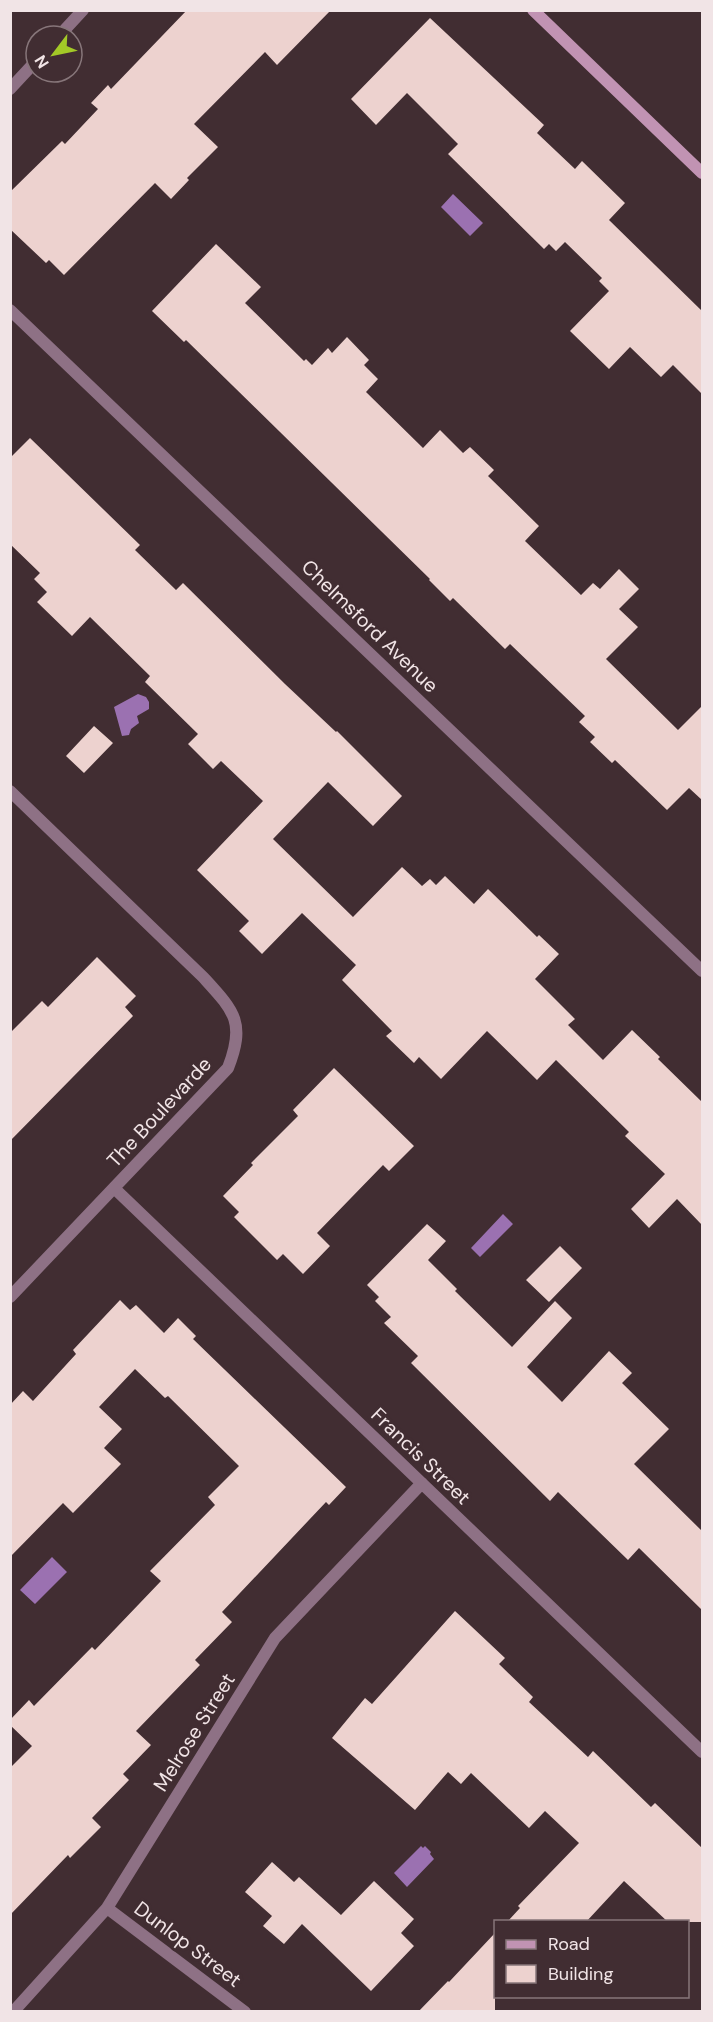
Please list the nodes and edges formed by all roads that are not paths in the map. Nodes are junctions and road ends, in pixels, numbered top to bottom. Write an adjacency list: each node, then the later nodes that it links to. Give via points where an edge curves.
1 (83, 10): 3 (street)
2 (533, 10): 6 (street)
3 (70, 24)
4 (24, 74): 5 (street)
5 (10, 89)
6 (702, 173)
7 (10, 310): 9 (street, Chelmsford Avenue)
8 (10, 791): 10 (street, The Boulevarde, via 203,977 229,1006 236,1022 237,1041 228,1068)
9 (702, 971)
10 (114, 1188): 11 (street, The Boulevarde); 12 (street, Francis Street)
11 (10, 1297)
12 (422, 1483): 13 (street, Francis Street); 14 (street, Melrose Street, via 275,1638)
13 (702, 1752)
14 (107, 1908): 15 (street, Melrose Street); 16 (street, Dunlop Street)
15 (13, 2012)
16 (245, 2012)

